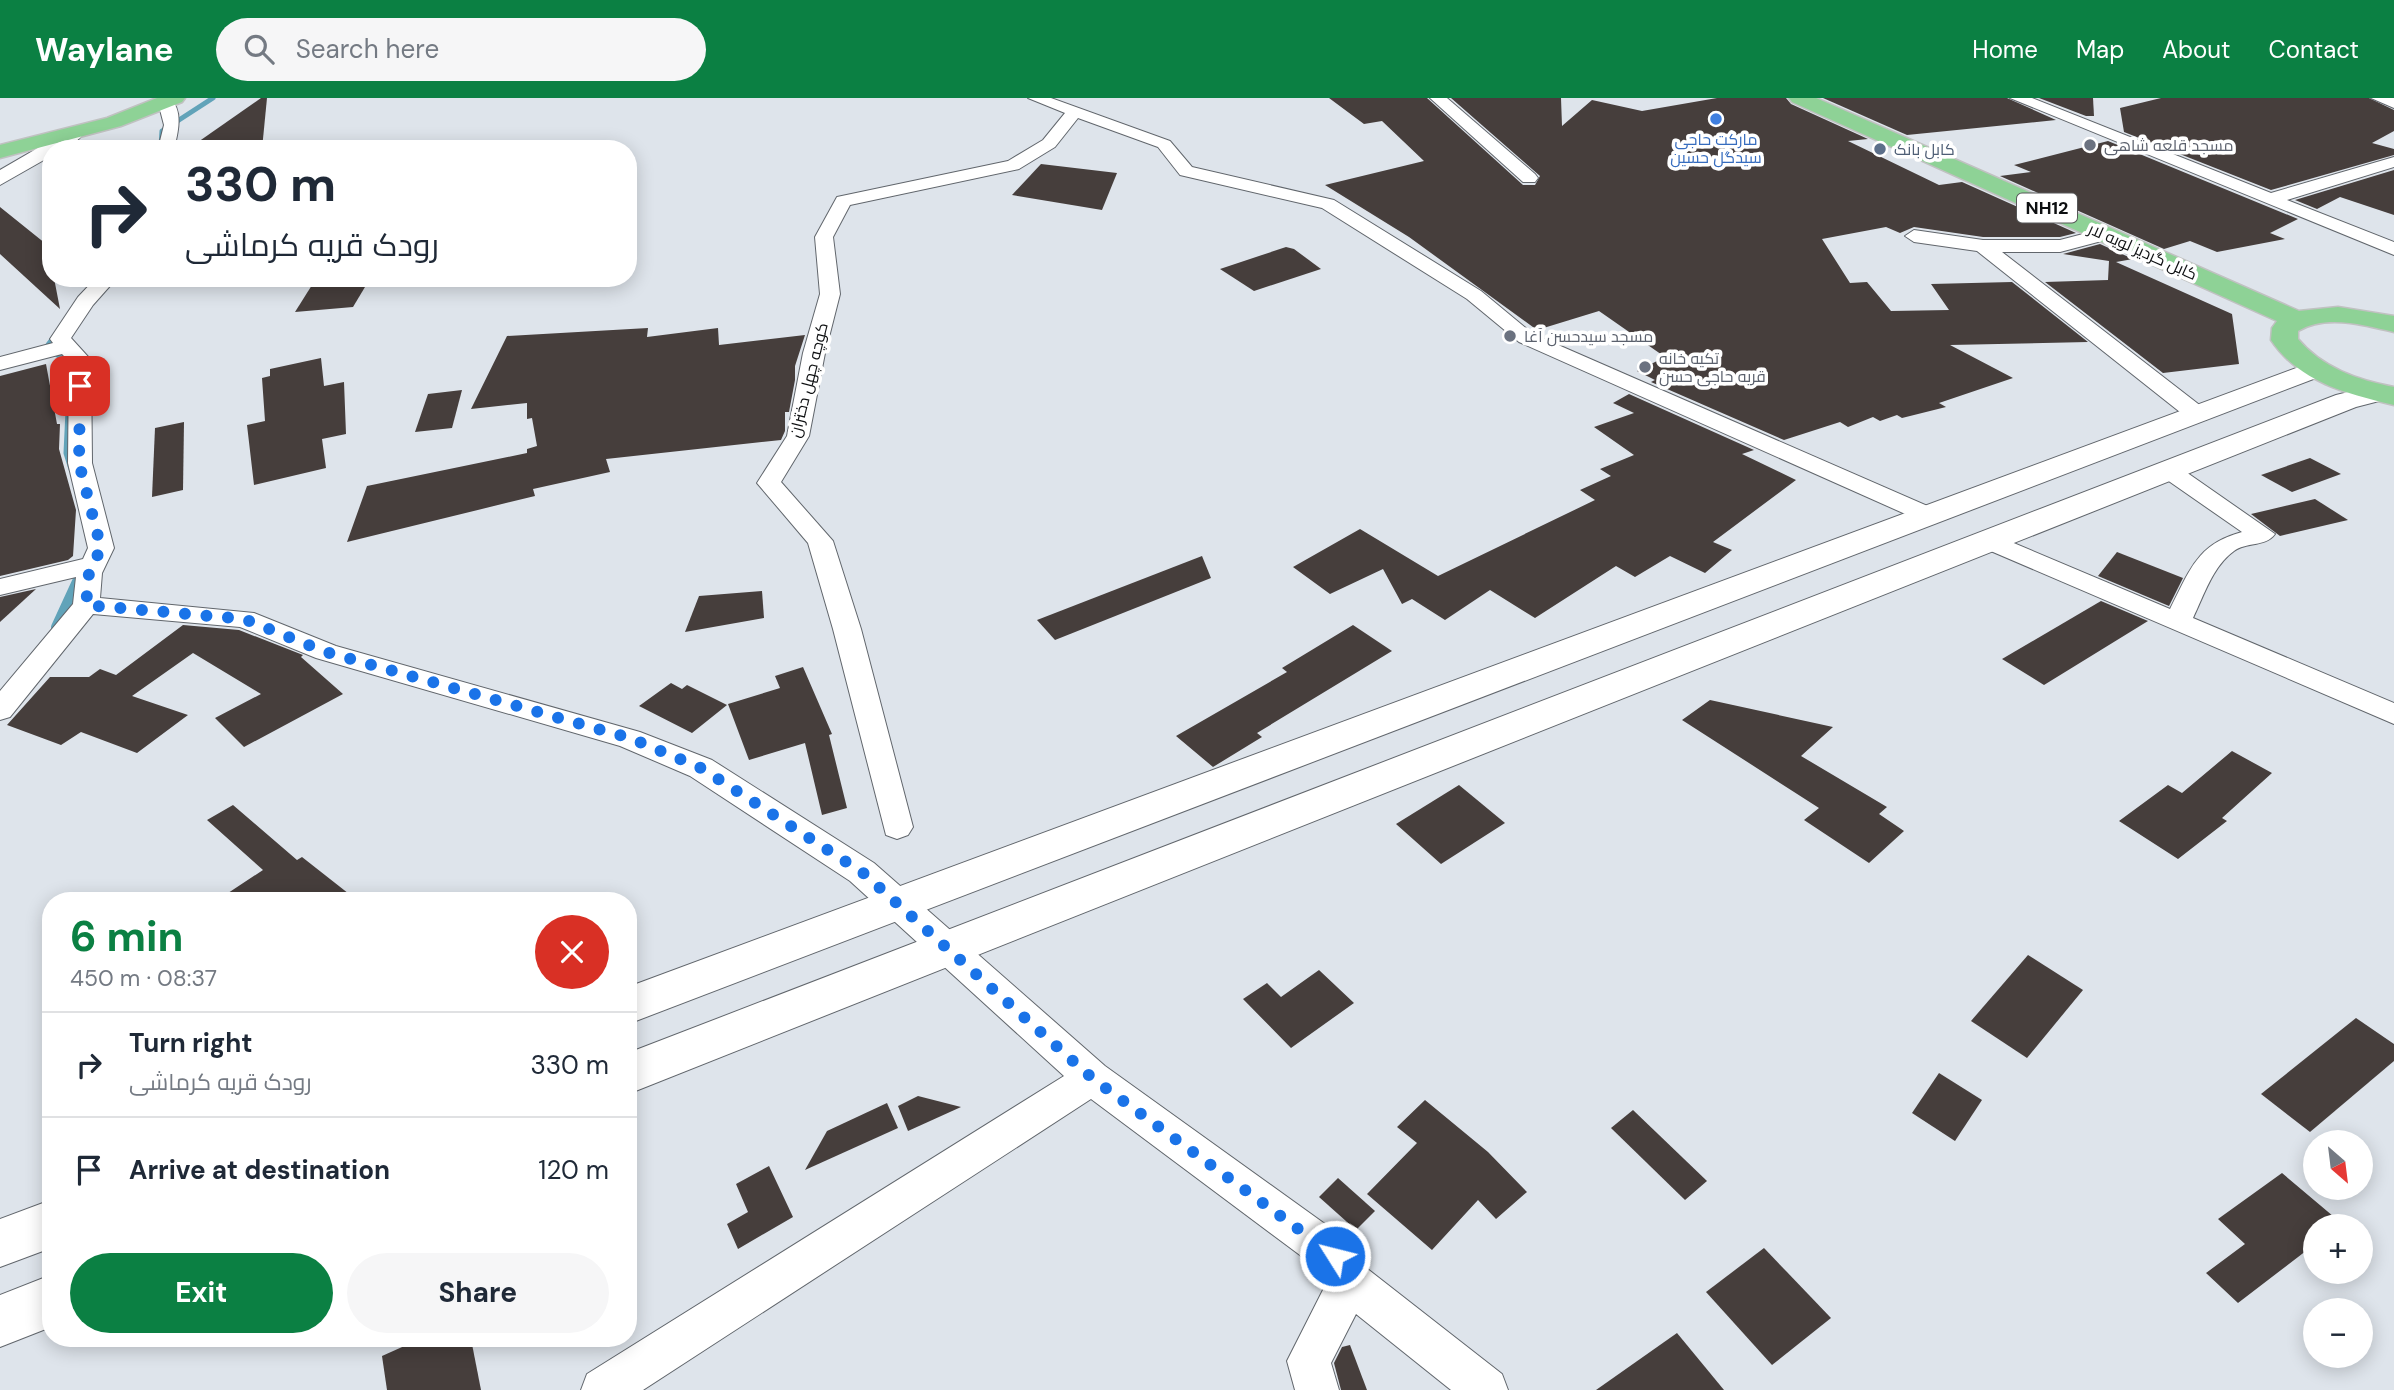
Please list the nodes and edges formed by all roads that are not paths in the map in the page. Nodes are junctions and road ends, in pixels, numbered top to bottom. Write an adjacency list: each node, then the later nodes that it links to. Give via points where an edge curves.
1 (1036, 98): 9 (street)
2 (1438, 98): 18 (street)
3 (1798, 98): 21 (highway, کابل گردیز لویه لار / NH12)
4 (1829, 98): 26 (highway, کابل گردیز لویه لار / NH12)
5 (2018, 98): 20 (street)
6 (2379, 98): 8 (street)
7 (171, 100): 10 (highway); 13 (street)
8 (2394, 103)
9 (1074, 111): 34 (street, via 1164,144 1186,170 1328,204 1474,295 1526,338); 41 (street, کوچه چهل دختران, via 1067,127 1036,154 1013,165 843,201 824,237 830,294 807,402 798,436 769,483 820,541)
10 (74, 133): 11 (highway); 12 (street)
11 (49, 140)
12 (63, 140)
13 (168, 140)
14 (42, 142): 15 (highway)
15 (3, 153)
16 (42, 153): 19 (street)
17 (2394, 162): 20 (street)
18 (1529, 178)
19 (0, 179)
20 (2271, 199): 24 (street)
21 (2105, 234): 23 (street, via 2060,246); 26 (highway, کابل گردیز لویه لار / NH12)
22 (1914, 236): 23 (street)
23 (1983, 246): 32 (street)
24 (2394, 249)
25 (98, 287): 28 (street, via 60,339)
26 (2306, 318): 27 (highway, NH12, via 2342,315); 30 (highway, via 2285,328 2284,340)
27 (2394, 324)
28 (67, 346): 29 (street); 37 (street, via 80,360 79,463 101,548)
29 (0, 364)
30 (2315, 369): 31 (highway); 32 (street)
31 (2385, 394): 33 (street, via 2346,401)
32 (2198, 415): 34 (street)
33 (2168, 470): 35 (street); 38 (street, via 2262,534 2226,544 2204,568)
34 (1930, 516): 42 (street)
35 (1988, 541): 38 (street); 43 (street)
36 (0, 587): 37 (street, via 83,567)
37 (88, 589): 39 (street); 42 (street, via 244,619 326,652 630,738 701,768 862,872)
38 (2177, 622): 40 (street)
39 (0, 710)
40 (2394, 714)
41 (897, 827)
42 (898, 905): 43 (street); 44 (street)
43 (947, 949): 45 (street); 46 (street)
44 (637, 1003)
45 (637, 1070)
46 (1092, 1078): 49 (street, via 1335,1256); 52 (street)
47 (42, 1227): 48 (street)
48 (0, 1243)
49 (1350, 1282): 53 (street, via 1309,1361); 54 (street)
50 (42, 1305): 51 (street)
51 (0, 1321)
52 (603, 1390)
53 (1317, 1390)
54 (1486, 1390)

